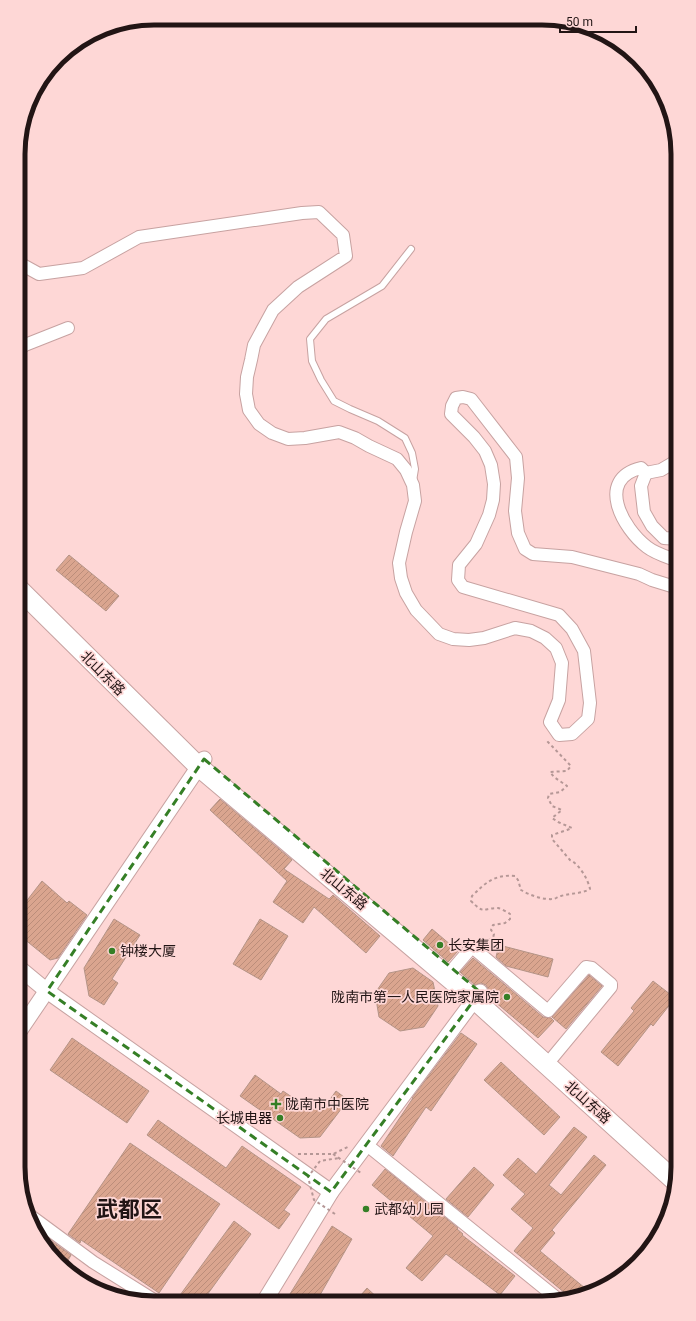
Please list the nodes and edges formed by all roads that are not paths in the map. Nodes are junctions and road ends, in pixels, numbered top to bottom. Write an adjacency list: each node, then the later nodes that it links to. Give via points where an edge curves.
1 (411, 249): 7 (lane, via 382,286 326,318 310,339 312,361 334,400 405,438 415,468)
2 (25, 266): 7 (street, via 39,274 83,268 139,237 319,212 343,235 346,256 298,287 273,310 254,345 247,377 246,394 249,410 259,424 272,433 288,439 339,432 355,438 396,460 406,470)
3 (68, 328): 4 (street)
4 (25, 345)
5 (671, 464): 6 (street)
6 (646, 473): 8 (street, via 641,486 644,512 652,526 664,538); 9 (street, via 641,468 632,470 622,478 615,492 618,507 634,535 647,547)
7 (413, 485): 11 (street, via 415,501 399,563 406,593 416,610 439,634 453,639 469,640 515,628 531,631 545,638 556,648 562,662 559,700 550,722 558,735 572,734 588,719 590,703 584,651 572,629 559,615 463,588 458,580 459,565 476,544 489,515 494,484 491,465 485,451 474,436 451,414 456,398 464,396 471,399 516,458 518,478 515,511 518,533 525,549 533,554 572,557 639,574)
8 (671, 539)
9 (671, 558)
10 (25, 585): 13 (main road, 北山东路)
11 (671, 586)
12 (25, 595): 13 (main road, 北山东路)
13 (202, 763): 14 (main road, 北山东路); 16 (street); 17 (main road, 北山东路)
14 (453, 969): 17 (main road, 北山东路); 19 (street, via 472,947 548,1011 586,967 592,968 611,984)
15 (25, 973): 16 (street)
16 (47, 991): 18 (street); 23 (street)
17 (478, 996): 19 (main road, 北山东路); 20 (street); 22 (main road, 北山东路)
18 (25, 1023)
19 (553, 1057): 21 (main road, 北山东路)
20 (367, 1145): 23 (street); 27 (street)
21 (671, 1163)
22 (671, 1177)
23 (331, 1192): 26 (street)
24 (37, 1220): 25 (street, via 93,1262)
25 (147, 1296)
26 (268, 1296)
27 (554, 1296)

